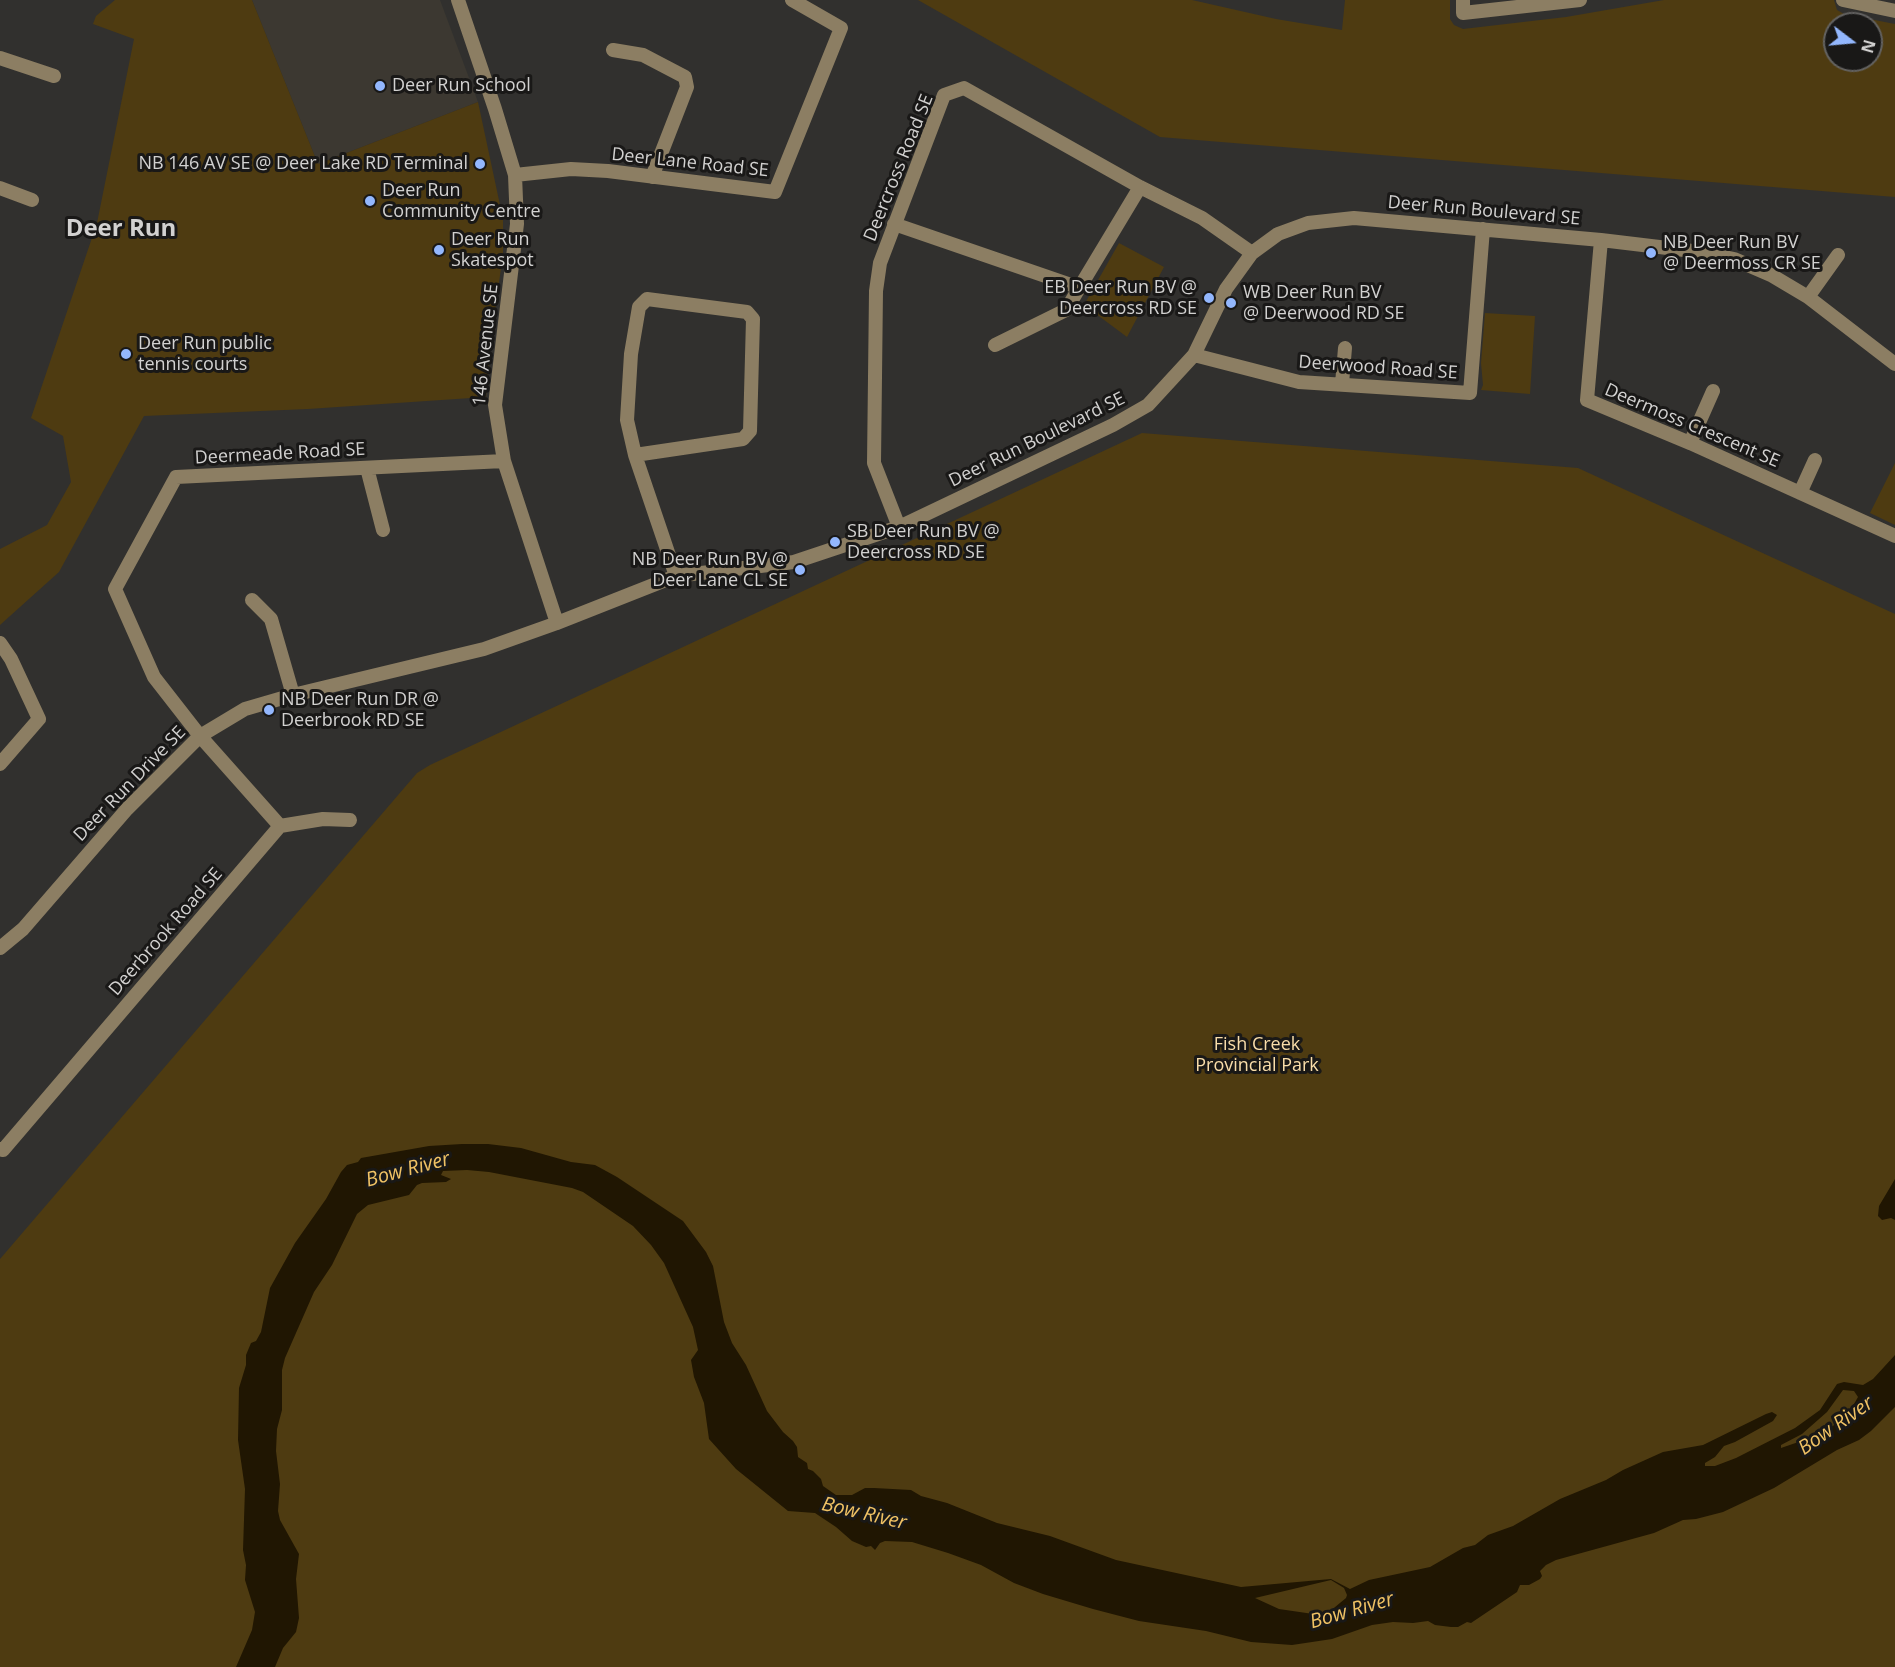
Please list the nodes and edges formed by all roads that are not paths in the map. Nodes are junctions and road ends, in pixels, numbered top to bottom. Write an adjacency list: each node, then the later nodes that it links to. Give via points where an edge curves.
1 (458, 0): 10 (street, 146 Avenue SE)
2 (792, 0): 11 (street, Deer Lane Road SE, via 841,28 775,192)
3 (1463, 0): 4 (street, via 1463,14)
4 (1580, 0)
5 (1844, 0): 6 (street)
6 (1895, 11)
7 (613, 50): 11 (street, via 643,55 685,77 687,87)
8 (0, 57): 9 (street)
9 (54, 76)
10 (515, 175): 11 (street, Deer Lane Road SE, via 571,169); 31 (street, 146 Avenue SE, via 517,224 495,405)
11 (652, 177)
12 (1140, 187): 15 (street, Deercross Road SE, via 964,88 944,95); 18 (street, Deercross Road SE, via 1202,218); 20 (street)
13 (0, 188): 14 (street)
14 (32, 200)
15 (894, 225): 20 (street); 34 (street, Deercross Road SE, via 880,263 876,291 874,463)
16 (1483, 229): 17 (street, Deer Run Boulevard SE); 18 (street, Deer Run Boulevard SE, via 1342,219 1308,223 1278,234); 26 (street, Deerwood Road SE, via 1470,393)
17 (1601, 240): 21 (street, Deer Run Boulevard SE, via 1734,259); 28 (street, Deermoss Crescent SE, via 1587,400)
18 (1252, 254): 24 (street, Deer Run Boulevard SE, via 1226,289)
19 (1838, 255): 21 (street)
20 (1080, 288): 22 (street, via 1066,310)
21 (1808, 297): 25 (street, Deer Run Boulevard SE)
22 (995, 345)
23 (1345, 348): 26 (street)
24 (1194, 355): 26 (street, Deerwood Road SE, via 1299,382); 34 (street, Deer Run Boulevard SE, via 1148,405)
25 (1895, 364)
26 (1342, 384)
27 (1713, 391): 28 (street)
28 (1690, 443): 33 (street, Deermoss Crescent SE)
29 (635, 455): 29 (street, via 627,420 639,307 647,299 747,312 753,319 750,431 743,439); 37 (street)
30 (1815, 460): 33 (street)
31 (504, 461): 32 (street, Deermeade Road SE); 39 (street, 146 Avenue SE)
32 (367, 468): 35 (street); 42 (street, Deermeade Road SE, via 176,477 115,589 154,677)
33 (1800, 493): 36 (street, Deermoss Crescent SE)
34 (899, 526): 37 (street, Deer Run Boulevard SE, via 794,562)
35 (382, 530)
36 (1895, 536)
37 (676, 576): 39 (street, Deer Run Boulevard SE)
38 (252, 600): 41 (street, via 271,619)
39 (557, 623): 41 (street, Deer Run Drive SE, via 484,649)
40 (0, 642): 43 (street, via 39,719)
41 (293, 695): 42 (street, Deer Run Drive SE, via 245,709)
42 (200, 736): 45 (street); 46 (street, Deer Run Drive SE, via 127,809 23,929)
43 (0, 764)
44 (350, 820): 45 (street, via 323,819)
45 (280, 826): 47 (street, Deerbrook Road SE)
46 (0, 948)
47 (0, 1149)

